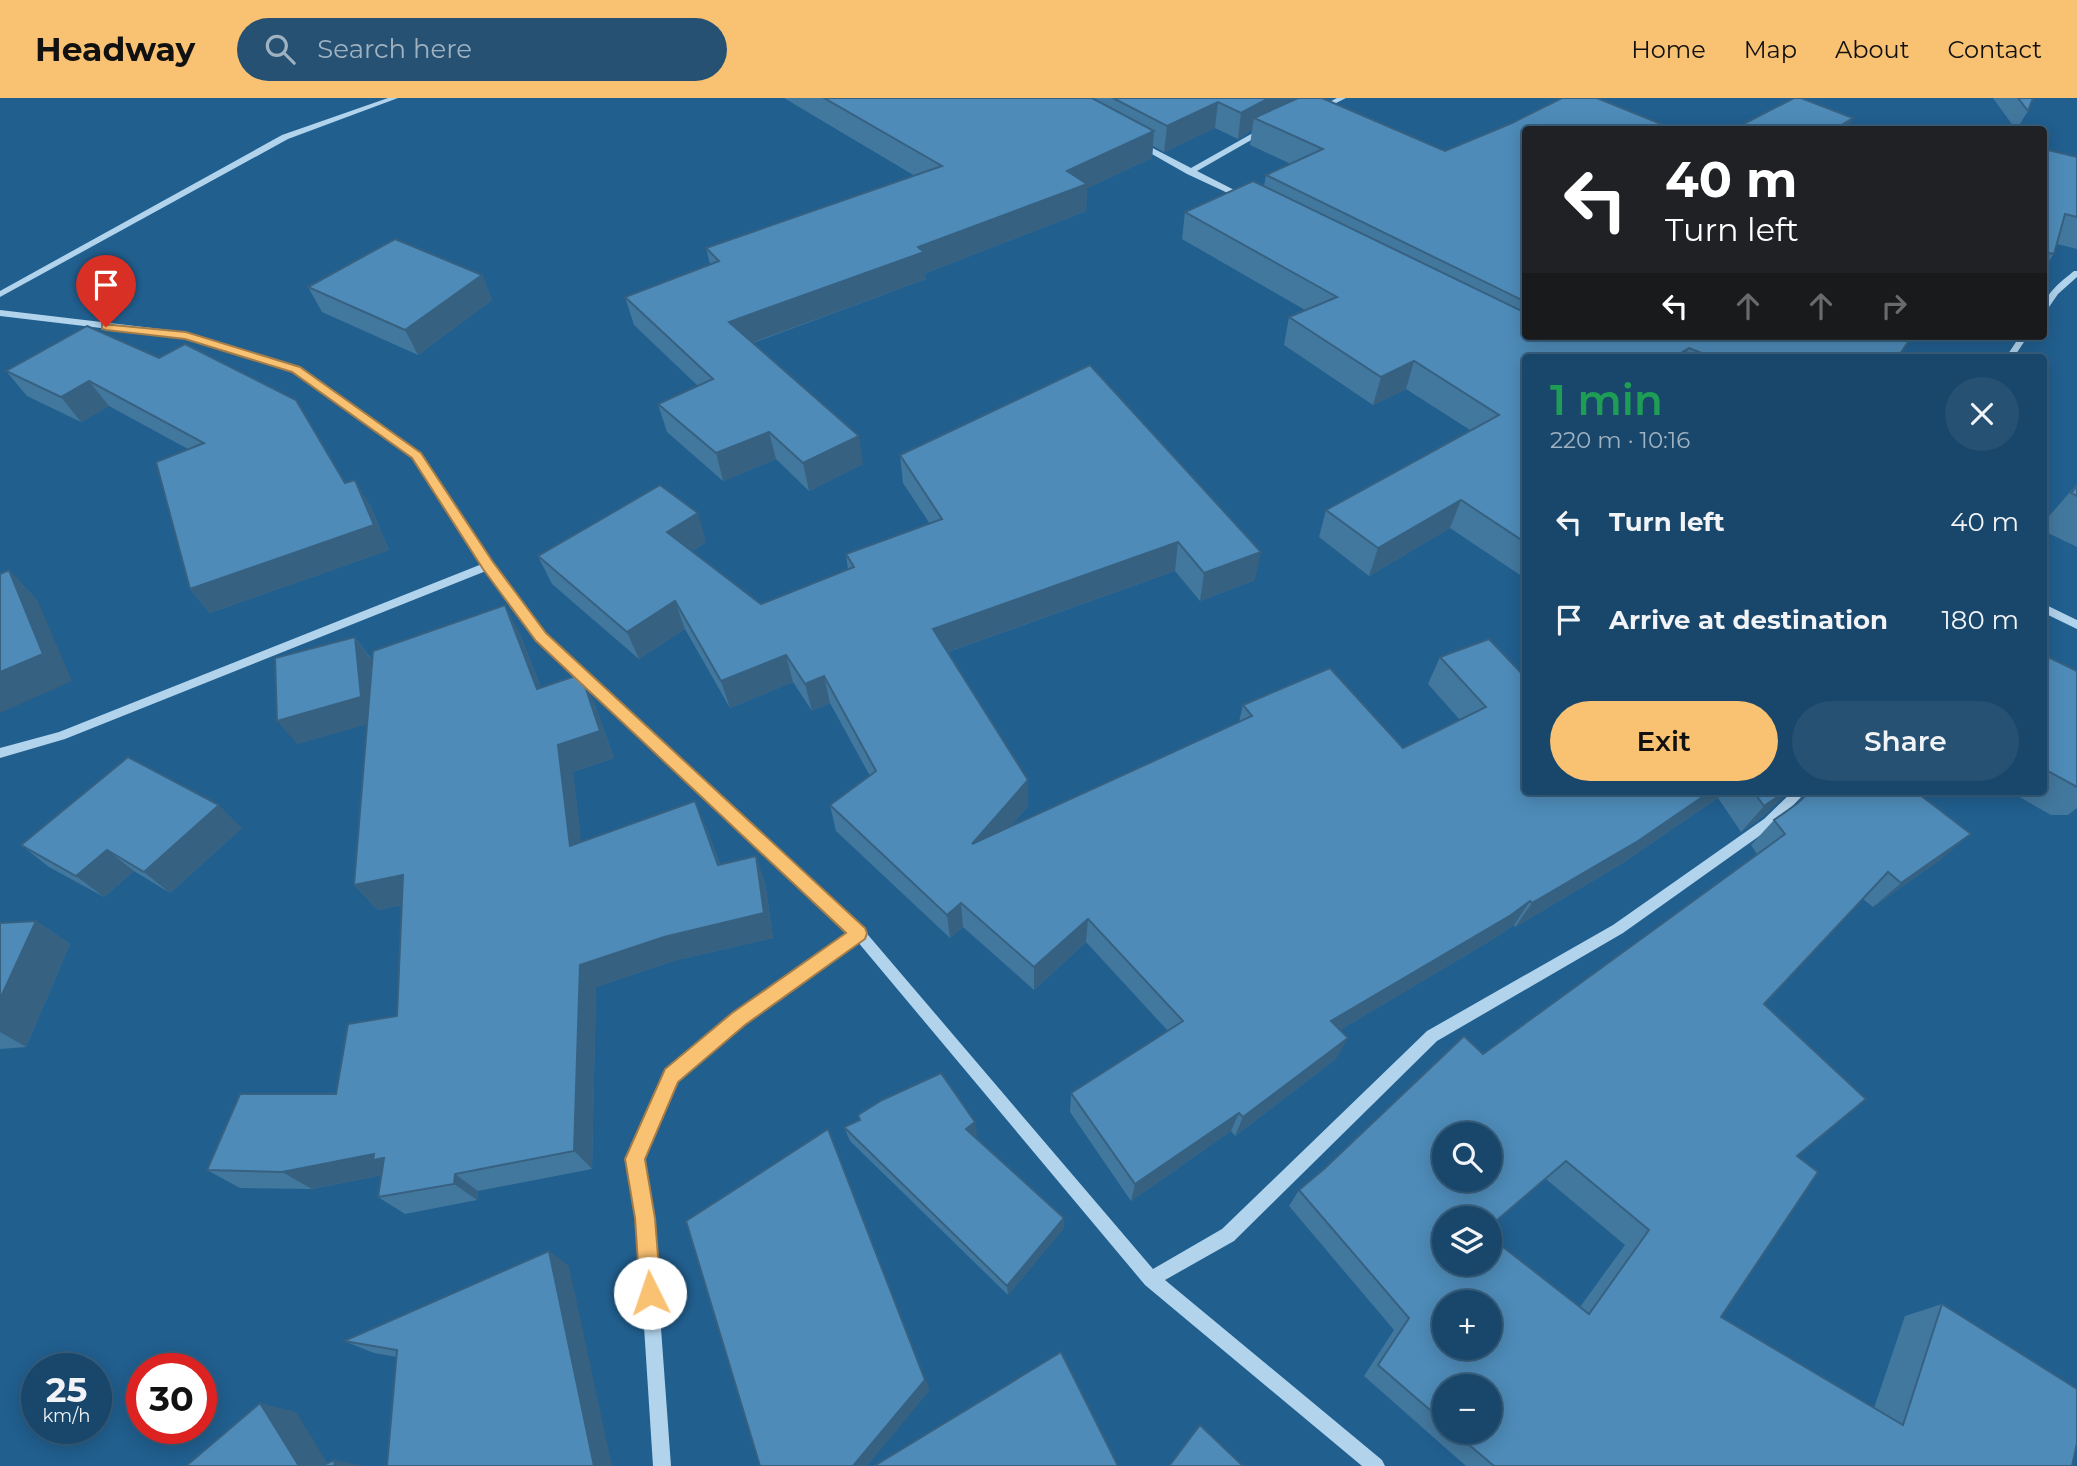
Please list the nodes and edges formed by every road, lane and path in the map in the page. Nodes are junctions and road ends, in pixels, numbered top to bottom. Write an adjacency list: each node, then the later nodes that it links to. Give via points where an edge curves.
1 (395, 98): 9 (street, via 285,137)
2 (1343, 98): 3 (street)
3 (1311, 113)
4 (1277, 126): 6 (street)
5 (1133, 141): 6 (street)
6 (1190, 172): 7 (street)
7 (1252, 202)
8 (2077, 273): 10 (street)
9 (0, 294)
10 (2047, 304)
11 (0, 313): 12 (street, via 186,335 296,369 416,456)
12 (488, 566): 15 (street, via 61,736); 17 (street, via 541,637)
13 (2047, 610): 14 (street)
14 (2077, 625)
15 (0, 753)
16 (1797, 795): 18 (street, via 1768,823 1618,929 1432,1036 1228,1235)
17 (859, 933): 18 (street); 19 (street, via 738,1019 671,1076 635,1159 645,1218)
18 (1151, 1279): 20 (street)
19 (663, 1466)
20 (1376, 1466)

